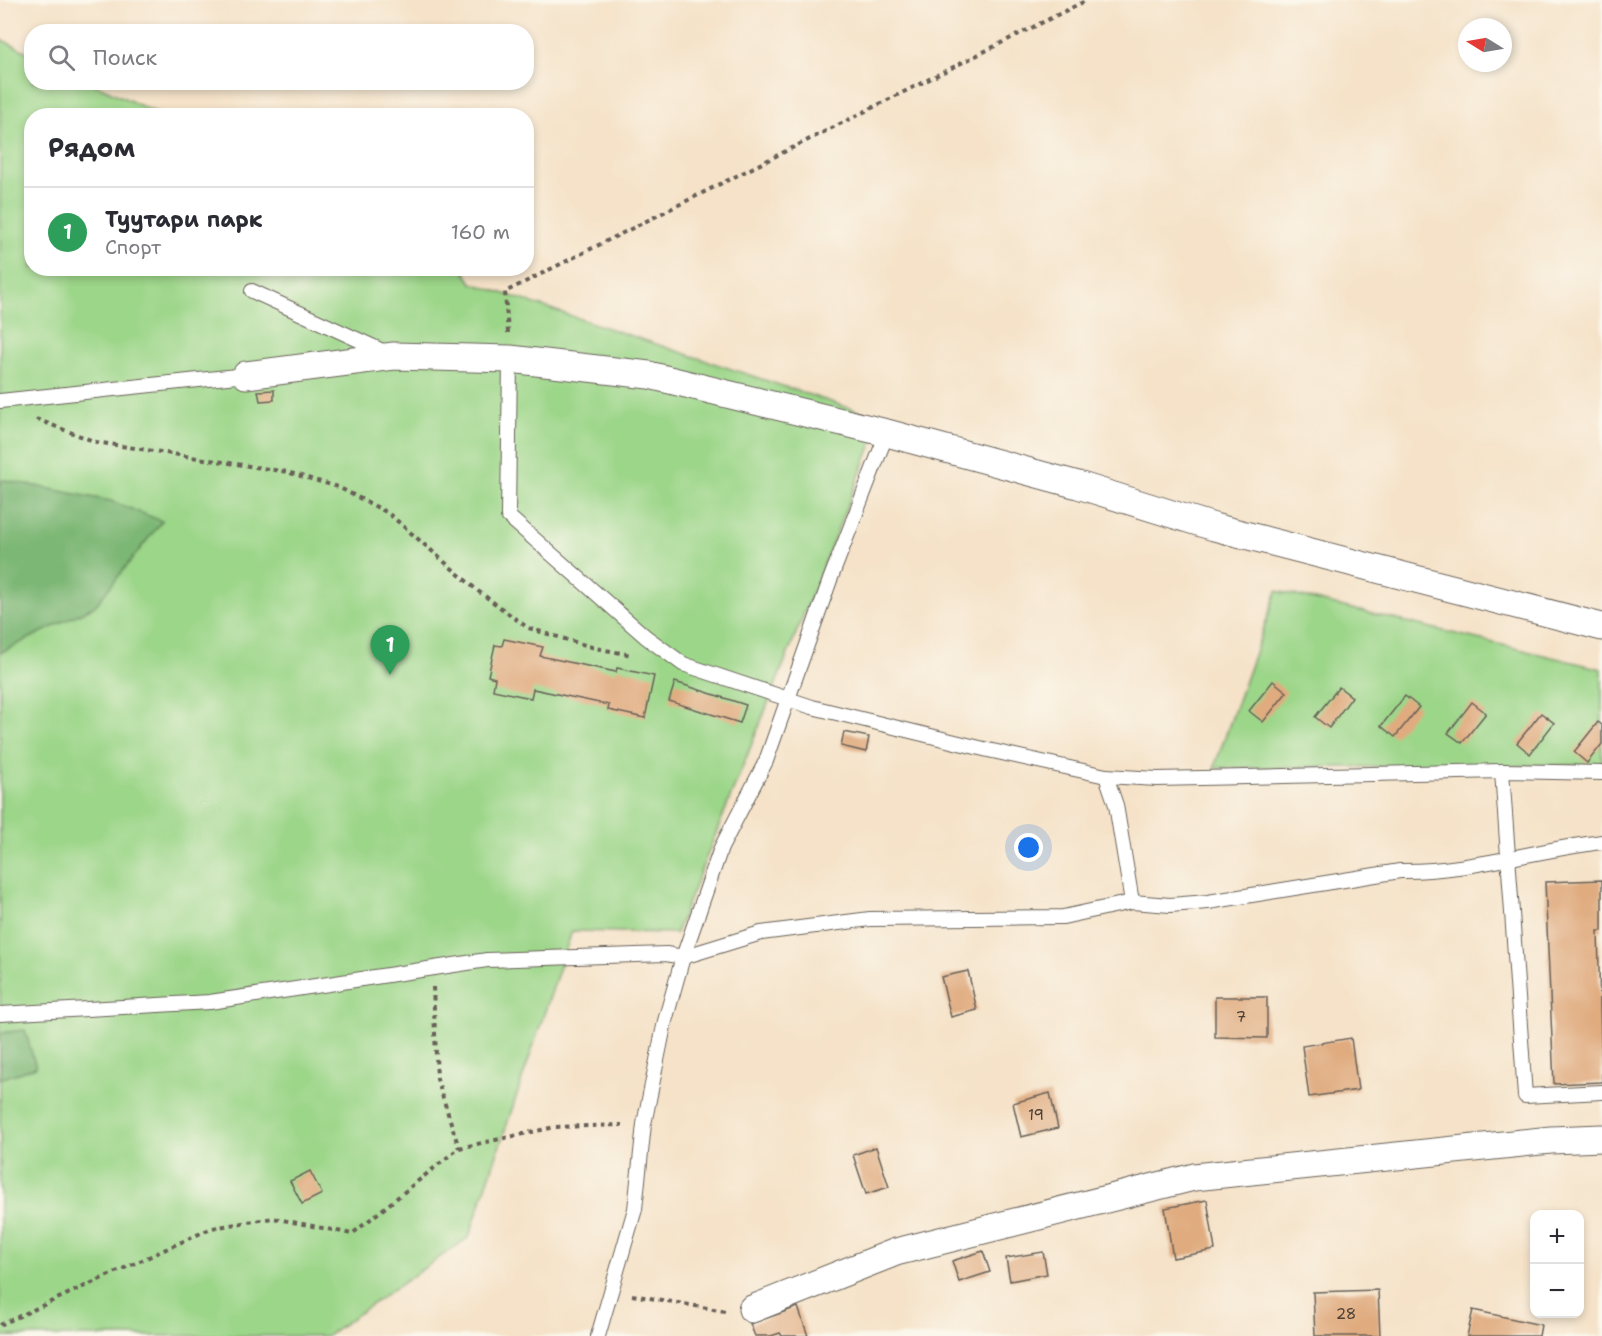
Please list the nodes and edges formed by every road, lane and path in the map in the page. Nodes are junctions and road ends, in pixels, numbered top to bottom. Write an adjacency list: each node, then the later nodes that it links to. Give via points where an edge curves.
1 (1087, 0): 4 (path, via 505,292)
2 (252, 291): 3 (lane)
3 (394, 356): 4 (street); 5 (street)
4 (510, 359): 8 (street, via 649,375); 11 (lane, via 508,516 646,637 683,664)
5 (246, 375): 6 (lane)
6 (0, 401)
7 (32, 417): 10 (path, via 96,442 287,472 338,488 388,513 478,591 528,628 595,648)
8 (887, 433): 9 (street, via 1214,527); 11 (lane)
9 (1602, 627)
10 (639, 656)
11 (788, 697): 14 (lane, via 812,707); 18 (lane, via 766,761 721,848)
12 (1502, 771): 13 (lane); 14 (lane, via 1157,779); 16 (lane)
13 (1602, 773)
14 (1106, 776): 17 (lane, via 1116,805)
15 (1602, 842): 16 (lane)
16 (1510, 860): 17 (lane, via 1432,871 1400,871 1208,902); 21 (lane, via 1525,1096)
17 (1132, 902): 18 (lane, via 1063,918 933,916 828,924 760,933)
18 (683, 957): 19 (lane, via 666,954 523,959); 22 (lane)
19 (433, 967): 20 (lane, via 210,1002); 24 (path, via 437,1079)
20 (0, 1014)
21 (1602, 1092)
22 (644, 1124): 24 (path, via 555,1126); 25 (lane, via 635,1209)
23 (1602, 1138): 26 (street, via 1194,1177 896,1252)
24 (459, 1148): 27 (path, via 352,1234 273,1218 212,1228)
25 (612, 1292): 26 (path, via 719,1312); 28 (lane)
26 (752, 1309)
27 (0, 1325)
28 (598, 1336)

